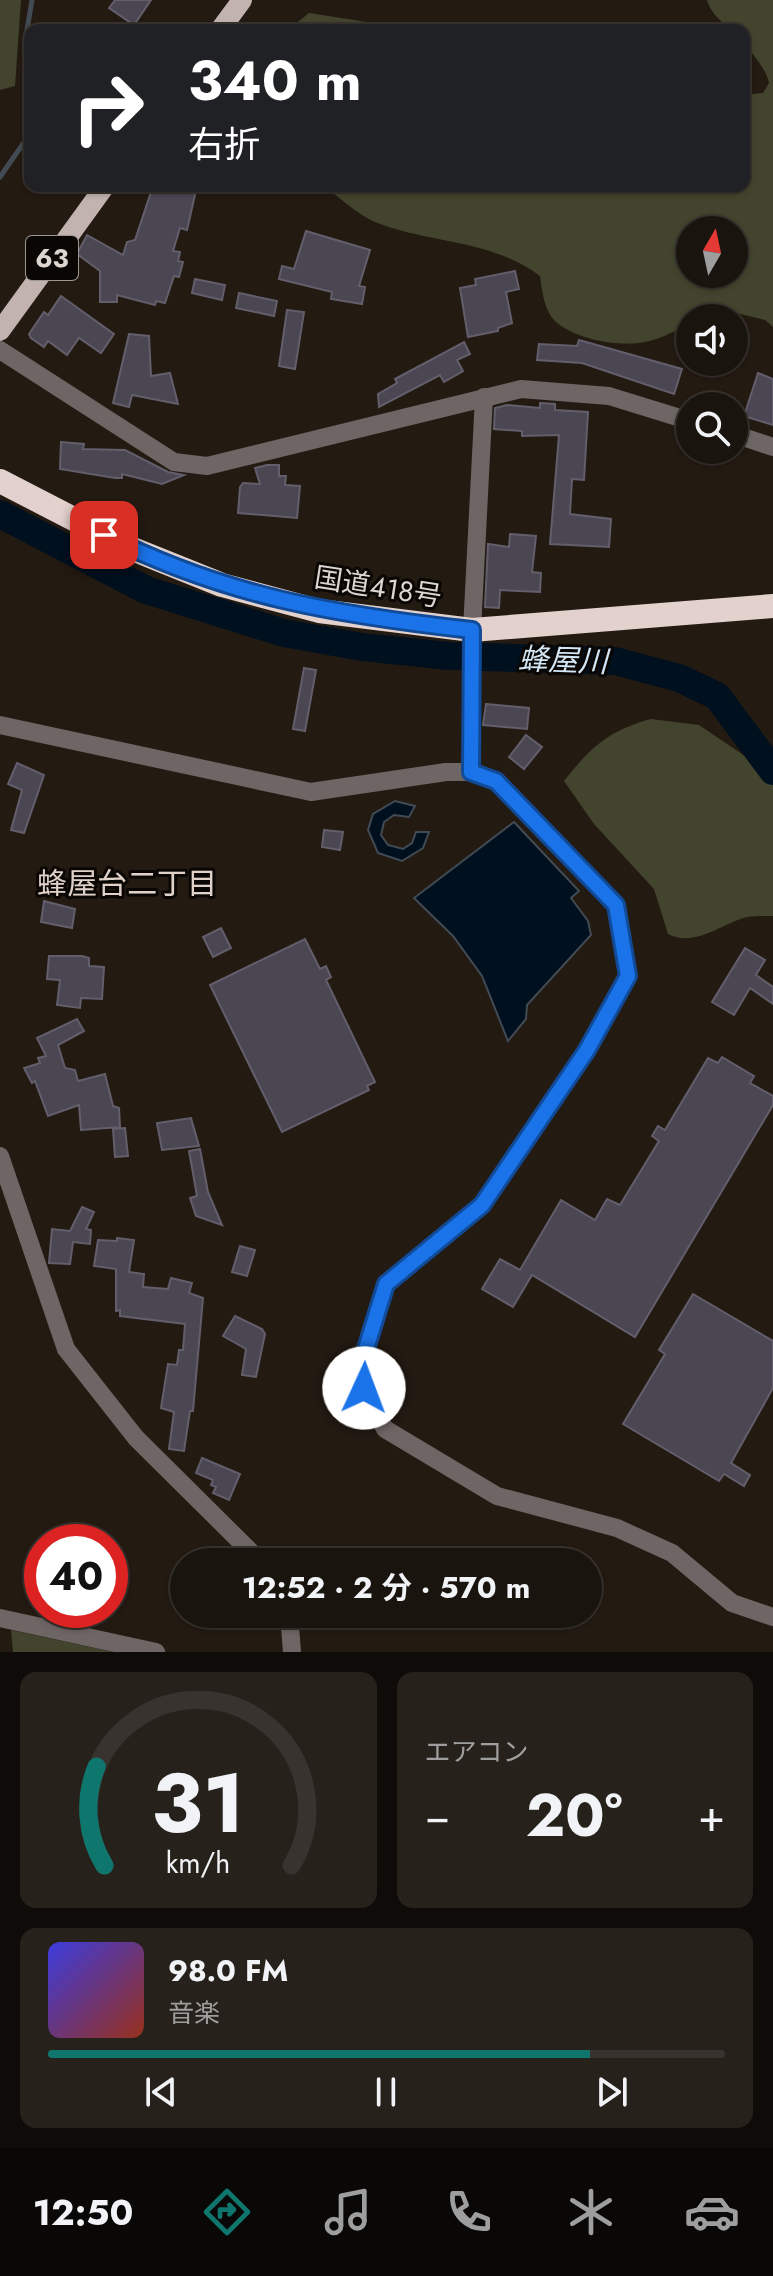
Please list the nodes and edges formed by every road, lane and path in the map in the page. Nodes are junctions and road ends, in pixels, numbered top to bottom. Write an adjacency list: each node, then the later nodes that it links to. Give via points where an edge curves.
1 (242, 0): 2 (main road)
2 (224, 24)
3 (101, 192): 4 (main road, 63)
4 (0, 331)
5 (0, 350): 6 (street, via 174,462 207,466)
6 (484, 397): 7 (street, via 521,389 560,389 609,396); 12 (street)
7 (676, 417)
8 (748, 439): 9 (street)
9 (773, 447)
10 (0, 481): 12 (highway, 国道418号, via 130,548 222,585 319,611)
11 (773, 606): 12 (highway, 国道418号)
12 (472, 630): 14 (street)
13 (0, 725): 14 (street, via 311,792)
14 (471, 772): 17 (street, via 496,781 616,905 628,976 587,1050 482,1205 386,1284 365,1352 364,1388 385,1429 497,1496 617,1528 672,1553 732,1603)
15 (0, 1156): 16 (street, via 66,1349 136,1438)
16 (247, 1548)
17 (773, 1617)
18 (0, 1618): 20 (street)
19 (290, 1628): 21 (street)
20 (156, 1652)
21 (292, 1652)

